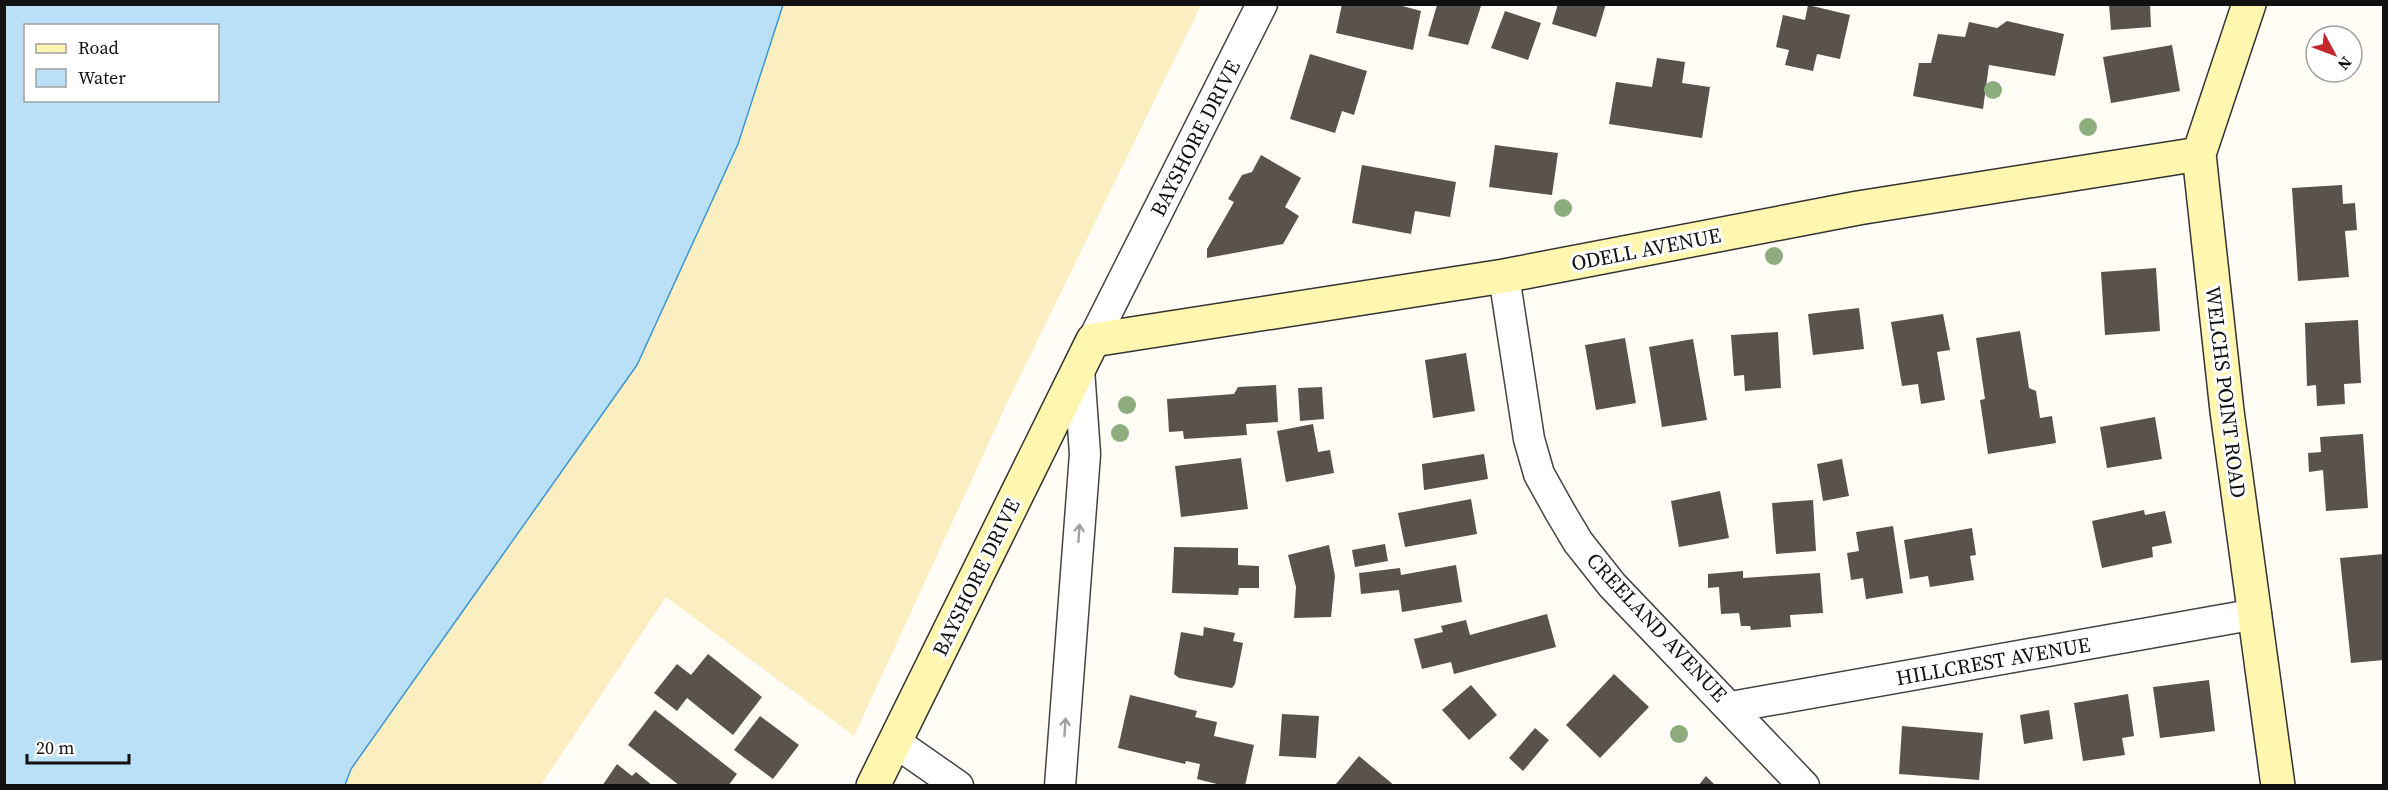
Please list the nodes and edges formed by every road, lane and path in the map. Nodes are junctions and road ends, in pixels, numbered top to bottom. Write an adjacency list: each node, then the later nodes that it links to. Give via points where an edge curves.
1 (1263, 4): 5 (street, BAYSHORE DRIVE)
2 (2249, 4): 3 (main road, WELCHS POINT ROAD)
3 (2199, 154): 4 (main road, ODELL AVENUE, via 1858,208); 7 (main road, WELCHS POINT ROAD, via 2227,411)
4 (1504, 276): 5 (main road, ODELL AVENUE); 8 (street, CREELAND AVENUE, via 1529,439 1539,474 1578,542 1612,585)
5 (1093, 340): 6 (main road, BAYSHORE DRIVE)
6 (1079, 369): 9 (main road, BAYSHORE DRIVE); 12 (street, BAYSHORE DRIVE, one-way to 6, via 1085,454)
7 (2256, 614): 8 (street, HILLCREST AVENUE); 14 (main road, WELCHS POINT ROAD)
8 (1731, 707): 13 (street, CREELAND AVENUE)
9 (895, 742): 10 (main road, BAYSHORE DRIVE); 11 (street)
10 (873, 786)
11 (958, 786)
12 (1060, 786)
13 (1804, 786)
14 (2278, 786)

